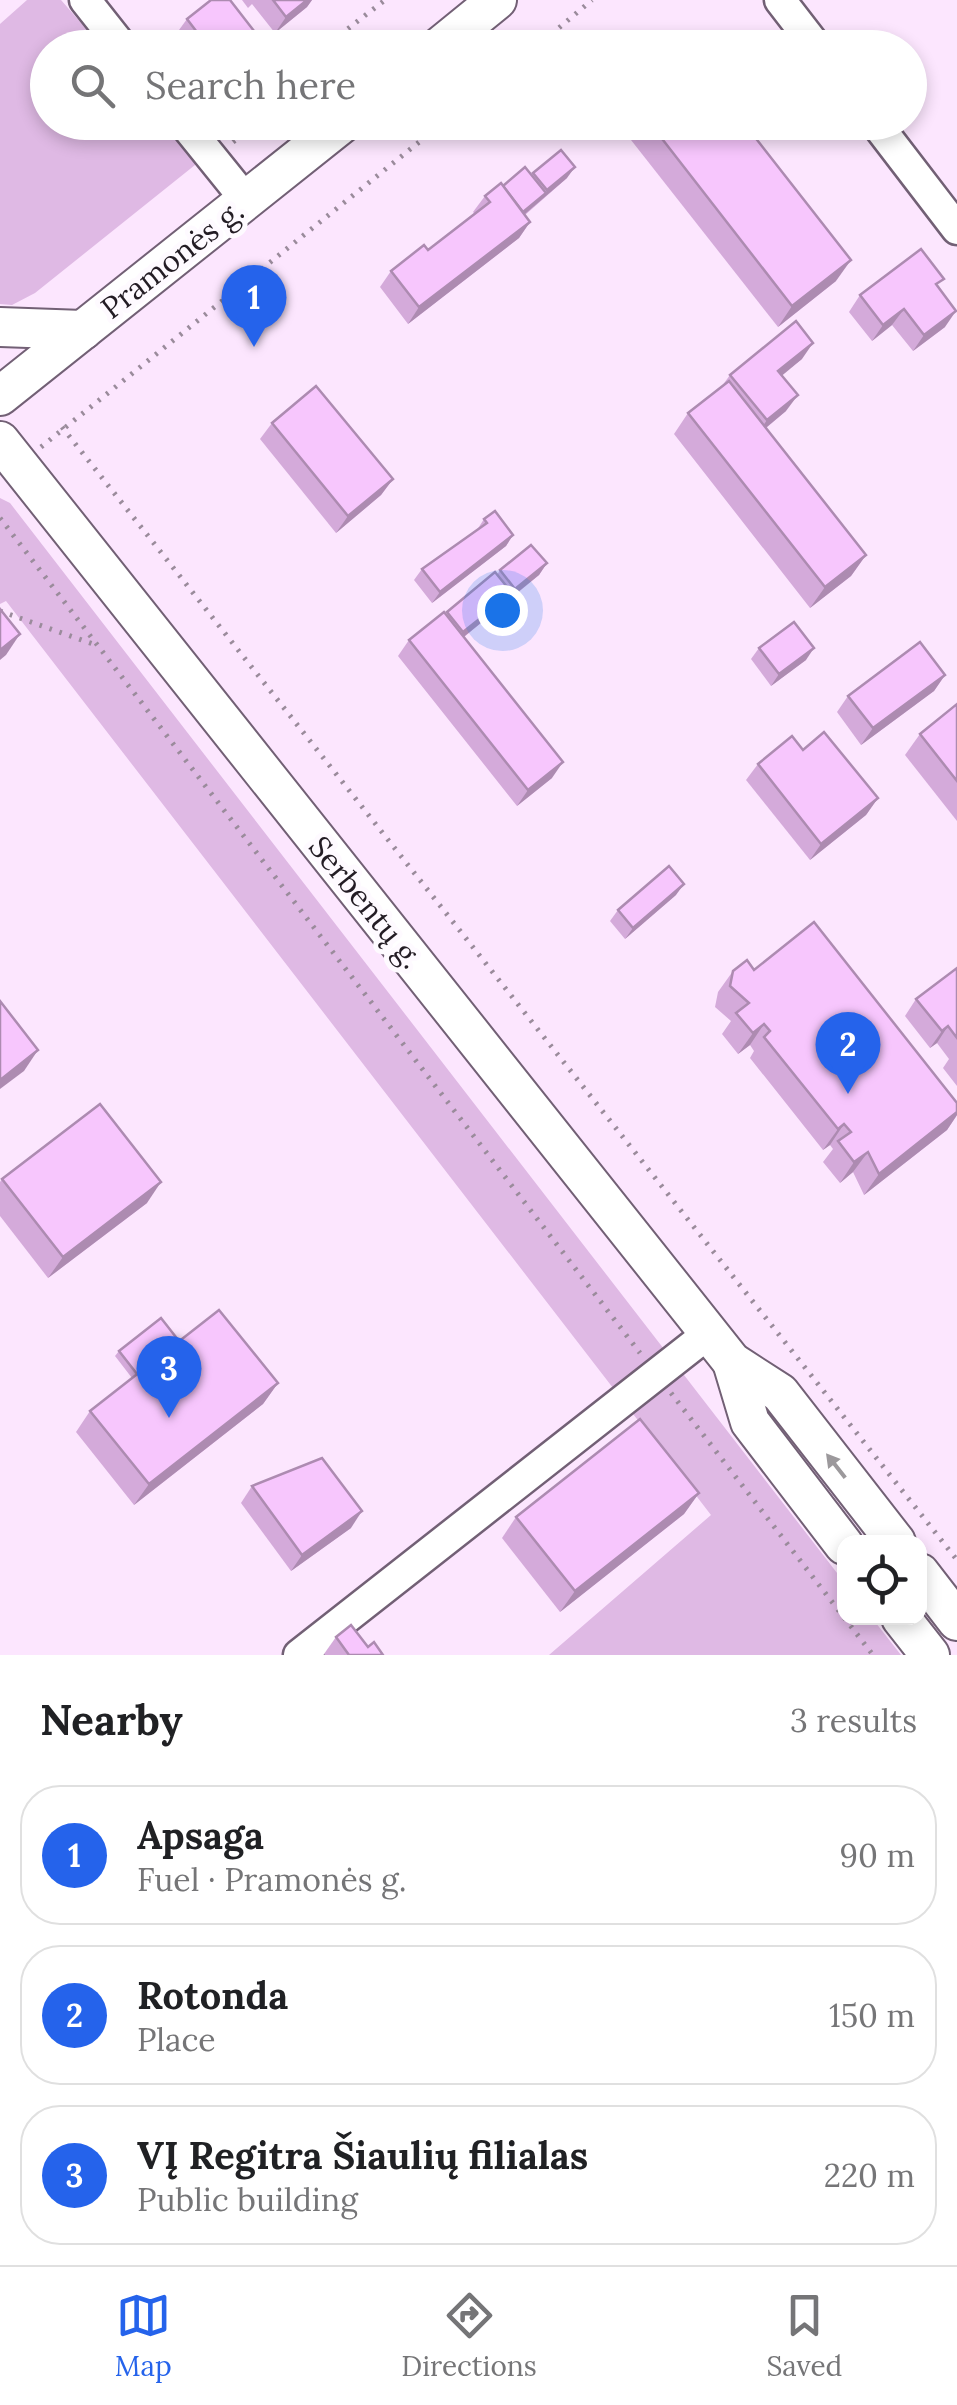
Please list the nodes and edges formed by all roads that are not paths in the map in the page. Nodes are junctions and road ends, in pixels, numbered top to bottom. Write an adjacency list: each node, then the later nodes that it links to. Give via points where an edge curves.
1 (85, 0): 4 (street)
2 (498, 0): 5 (main road)
3 (780, 0): 6 (street)
4 (109, 30)
5 (460, 30)
6 (803, 30)
7 (198, 140): 10 (street)
8 (321, 140): 10 (main road, Pramonės g.)
9 (888, 140): 11 (street)
10 (246, 200): 13 (main road, Pramonės g.)
11 (957, 229)
12 (0, 327): 13 (main road)
13 (83, 330): 14 (main road, Pramonės g.)
14 (0, 396)
15 (10, 454): 16 (main road, Serbentų g.)
16 (709, 1333): 17 (main road, Serbentų g.); 23 (street)
17 (732, 1362): 18 (main road, Serbentų g., via 750,1422); 19 (main road, Serbentų g., one-way to 17, via 780,1393)
18 (837, 1535)
19 (891, 1535)
20 (927, 1582): 21 (main road)
21 (957, 1621)
22 (906, 1625): 24 (main road)
23 (298, 1655)
24 (930, 1655)

